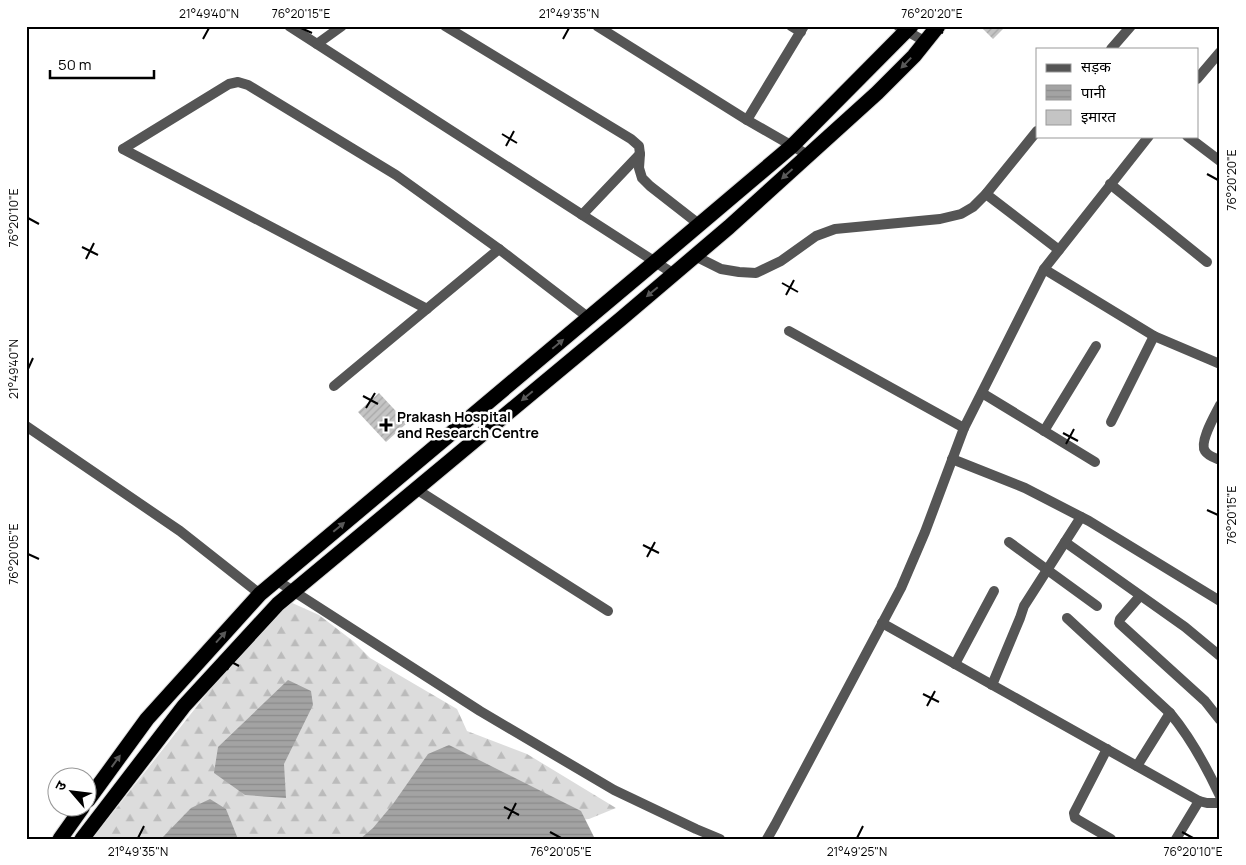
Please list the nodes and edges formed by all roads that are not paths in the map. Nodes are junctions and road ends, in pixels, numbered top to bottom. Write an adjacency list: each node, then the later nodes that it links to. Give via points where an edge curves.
1 (289, 26): 11 (street)
2 (342, 26): 11 (street)
3 (445, 26): 20 (street, via 631,139 639,146)
4 (597, 26): 15 (street)
5 (791, 26): 9 (street)
6 (938, 26): 10 (highway)
7 (1132, 26): 12 (street)
8 (905, 28): 10 (street); 19 (highway)
9 (803, 29): 15 (street)
10 (926, 42): 21 (highway, one-way to 21, via 877,93)
11 (317, 44): 25 (street)
12 (1112, 48)
13 (1220, 52): 14 (street)
14 (1198, 78)
15 (748, 120): 19 (street)
16 (1036, 132): 24 (street)
17 (1147, 138): 23 (street)
18 (1190, 138): 22 (street)
19 (792, 146): 21 (street); 26 (highway)
20 (640, 154): 25 (street); 26 (street, via 642,178)
21 (808, 155): 29 (highway, one-way to 29)
22 (1220, 160)
23 (1110, 184): 28 (street); 31 (street)
24 (986, 194): 28 (street); 29 (street, via 961,214 940,220 835,228 756,273 721,268)
25 (582, 215): 30 (street)
26 (700, 225): 30 (highway)
27 (499, 249): 34 (street); 34 (street, via 396,176 248,85 238,82 123,149); 35 (street)
28 (1059, 250): 32 (street)
29 (695, 256): 33 (highway)
30 (655, 262): 33 (street); 35 (highway)
31 (1207, 262)
32 (1044, 269): 37 (street); 41 (street)
33 (674, 274): 50 (highway, one-way to 50)
34 (427, 309): 40 (street)
35 (589, 318): 55 (highway, one-way to 35)
36 (789, 331): 45 (street)
37 (1154, 336): 39 (street); 43 (street)
38 (1096, 346): 46 (street)
39 (1220, 364)
40 (334, 386)
41 (982, 393): 45 (street); 46 (street)
42 (1220, 405): 48 (street, via 1203,444 1205,451)
43 (1111, 422)
44 (26, 426): 58 (street, via 180,531)
45 (964, 428): 47 (street)
46 (1044, 431): 49 (street)
47 (952, 459): 51 (street, via 1026,488); 64 (street, via 925,532)
48 (1220, 460)
49 (1095, 462)
50 (416, 489): 57 (highway); 62 (street)
51 (1081, 517): 53 (street); 60 (street)
52 (1009, 542): 54 (street)
53 (1065, 542): 54 (street); 59 (street)
54 (1047, 569): 61 (street); 67 (street, via 1024,606)
55 (276, 580): 57 (street); 58 (highway)
56 (994, 591): 66 (street)
57 (292, 592): 78 (highway, via 184,706); 79 (street, via 480,711 614,790)
58 (260, 594): 72 (highway, one-way to 58, via 147,719)
59 (1140, 596): 65 (street); 69 (street, via 1119,623 1205,700)
60 (1220, 601)
61 (1097, 606)
62 (608, 611)
63 (1067, 618): 68 (street)
64 (882, 623): 66 (street); 80 (street)
65 (1220, 656)
66 (955, 664): 67 (street)
67 (992, 685): 70 (street)
68 (1170, 713): 71 (street); 73 (street, via 1194,746)
69 (1220, 720)
70 (1107, 749): 71 (street); 81 (street, via 1074,813 1075,818)
71 (1136, 766): 74 (street)
72 (98, 786)
73 (1220, 796)
74 (1200, 801): 75 (street); 82 (street)
75 (1220, 803)
76 (75, 818): 77 (highway)
77 (60, 839)
78 (82, 839)
79 (720, 839)
80 (767, 839)
81 (1111, 839)
82 (1176, 839)

